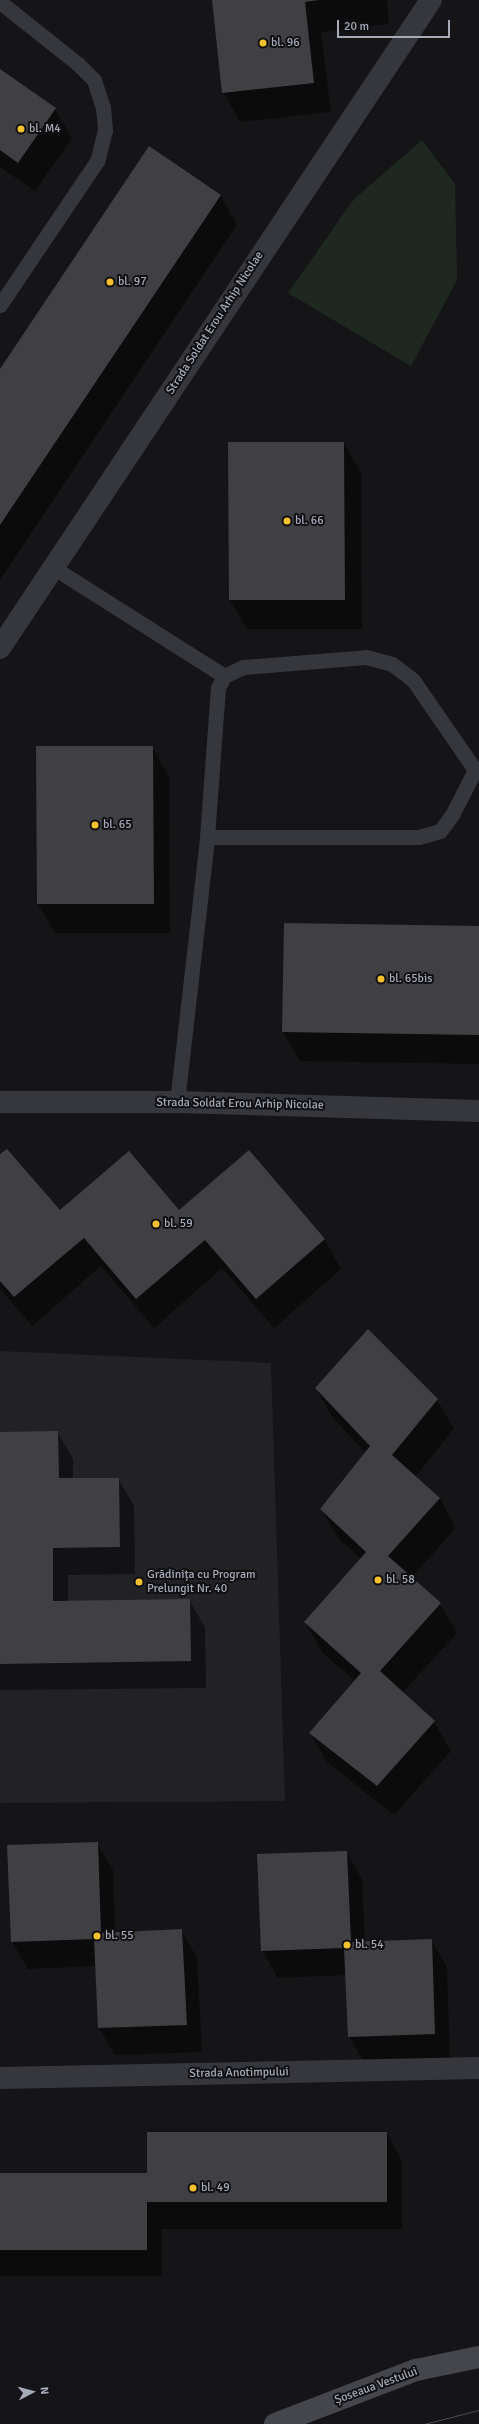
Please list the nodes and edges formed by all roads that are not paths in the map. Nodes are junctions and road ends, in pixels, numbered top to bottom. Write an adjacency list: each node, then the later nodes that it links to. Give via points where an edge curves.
1 (431, 0): 4 (street, Strada Soldat Erou Arhip Nicolae)
2 (0, 2): 3 (lane, via 78,64 94,80 103,108 105,130 97,160)
3 (0, 305)
4 (54, 568): 5 (street, Strada Soldat Erou Arhip Nicolae); 6 (lane)
5 (0, 648)
6 (224, 676): 7 (lane, via 243,667 366,657 392,664 413,680); 8 (lane, via 218,688)
7 (477, 770): 8 (lane, via 440,831 419,837)
8 (207, 837): 10 (lane)
9 (0, 1102): 10 (street, Strada Soldat Erou Arhip Nicolae)
10 (177, 1102): 11 (street, Strada Soldat Erou Arhip Nicolae)
11 (479, 1111)
12 (479, 2068): 13 (street, Strada Anotimpului)
13 (0, 2078)
14 (479, 2357): 15 (main road, Șoseaua Vestului, via 416,2370)
15 (275, 2424)

